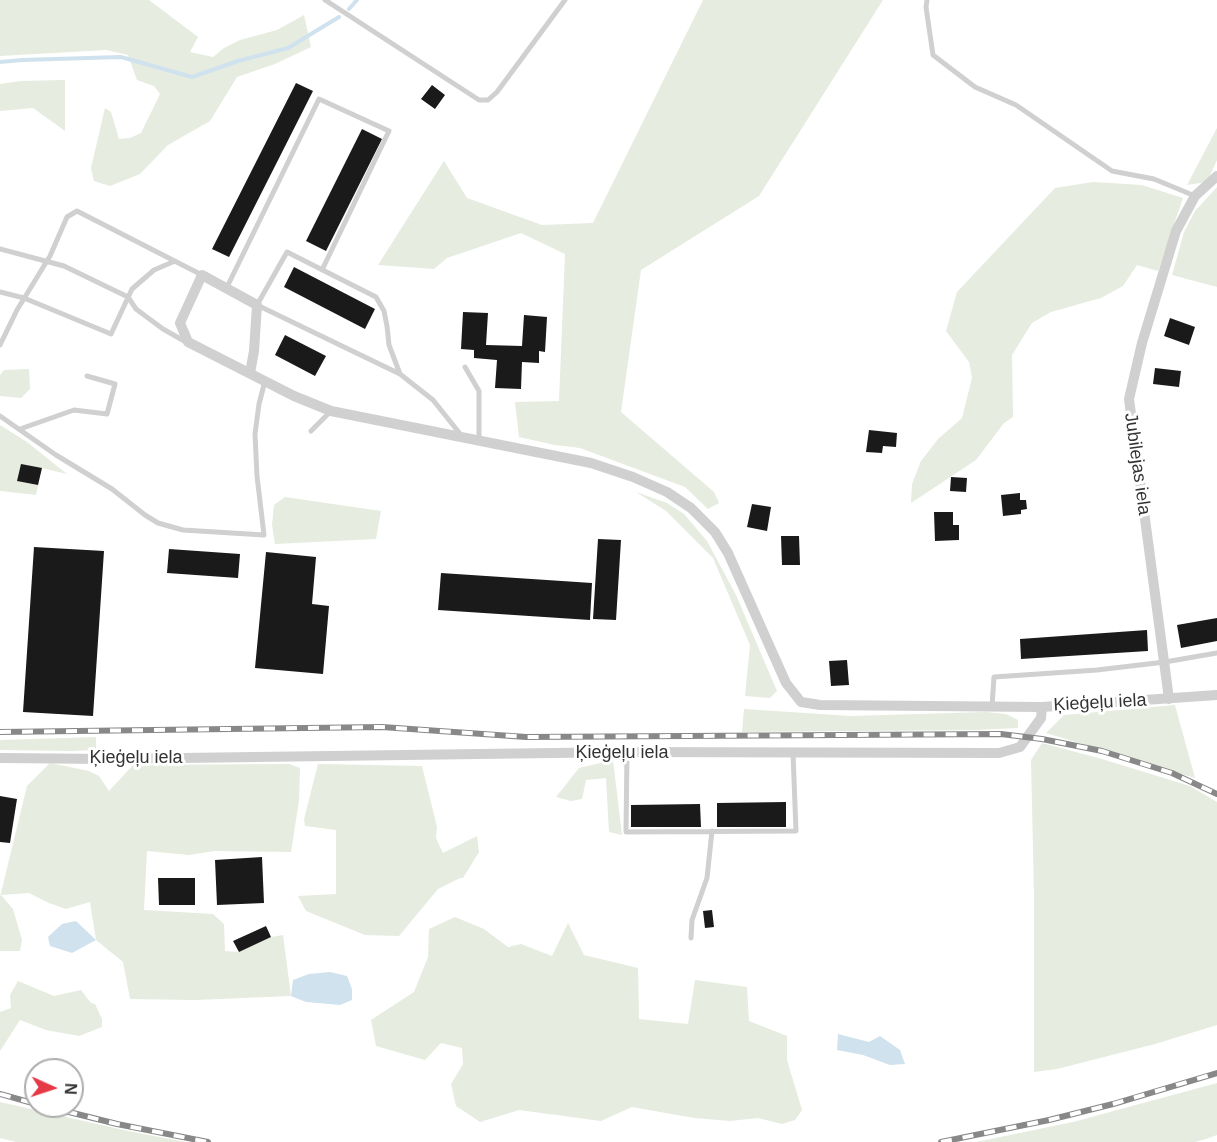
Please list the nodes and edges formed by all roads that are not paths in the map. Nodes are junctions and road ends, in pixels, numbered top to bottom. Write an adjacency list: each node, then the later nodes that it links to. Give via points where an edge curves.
1 (325, 0): 2 (lane, via 479,100 488,100)
2 (565, 0)
3 (927, 0): 5 (lane, via 933,55 975,87 1016,105 1112,171 1154,179)
4 (1217, 176): 5 (street, Jubilejas iela)
5 (1196, 196): 30 (street, Jubilejas iela, via 1176,231 1129,399)
6 (0, 249): 7 (lane)
7 (48, 260): 8 (lane, via 67,217 77,211); 13 (lane); 14 (lane)
8 (175, 261): 10 (lane); 13 (lane, via 154,270)
9 (322, 270): 11 (lane, via 389,131 319,99); 15 (lane, via 287,252); 20 (lane, via 376,297 384,311 388,345)
10 (202, 275): 11 (street); 17 (street, via 180,323)
11 (227, 287): 15 (street)
12 (0, 292): 14 (lane)
13 (128, 297): 14 (lane, via 111,334); 17 (lane, via 136,309)
14 (24, 298): 16 (lane)
15 (257, 305): 19 (street); 20 (lane)
16 (1, 341)
17 (188, 342): 19 (street)
18 (465, 367): 28 (lane, via 479,391)
19 (250, 373): 22 (street)
20 (399, 374): 27 (lane, via 433,400)
21 (87, 376): 25 (lane, via 116,384 107,414 74,410)
22 (265, 381): 23 (street); 25 (lane, via 255,434 264,535 183,530 158,523)
23 (332, 411): 26 (lane); 27 (street)
24 (0, 416): 25 (lane)
25 (20, 429)
26 (311, 431)
27 (461, 436): 28 (street)
28 (479, 439): 33 (street, via 591,463 667,492 691,508 715,532 728,553 786,683 801,702)
29 (1217, 653): 30 (lane)
30 (1165, 662): 32 (street, Jubilejas iela); 33 (lane, via 994,677)
31 (1217, 695): 32 (street, Ķieģeļu iela)
32 (1169, 699): 34 (street, Ķieģeļu iela)
33 (992, 707): 34 (street)
34 (1042, 707): 36 (street, Ķieģeļu iela, via 1041,718 1020,747 999,753)
35 (627, 752): 36 (street, Ķieģeļu iela); 37 (street, Ķieģeļu iela); 38 (lane, via 626,832)
36 (793, 753): 38 (lane, via 796,831)
37 (0, 758)
38 (712, 831): 39 (lane, via 707,878 692,920)
39 (692, 938)

